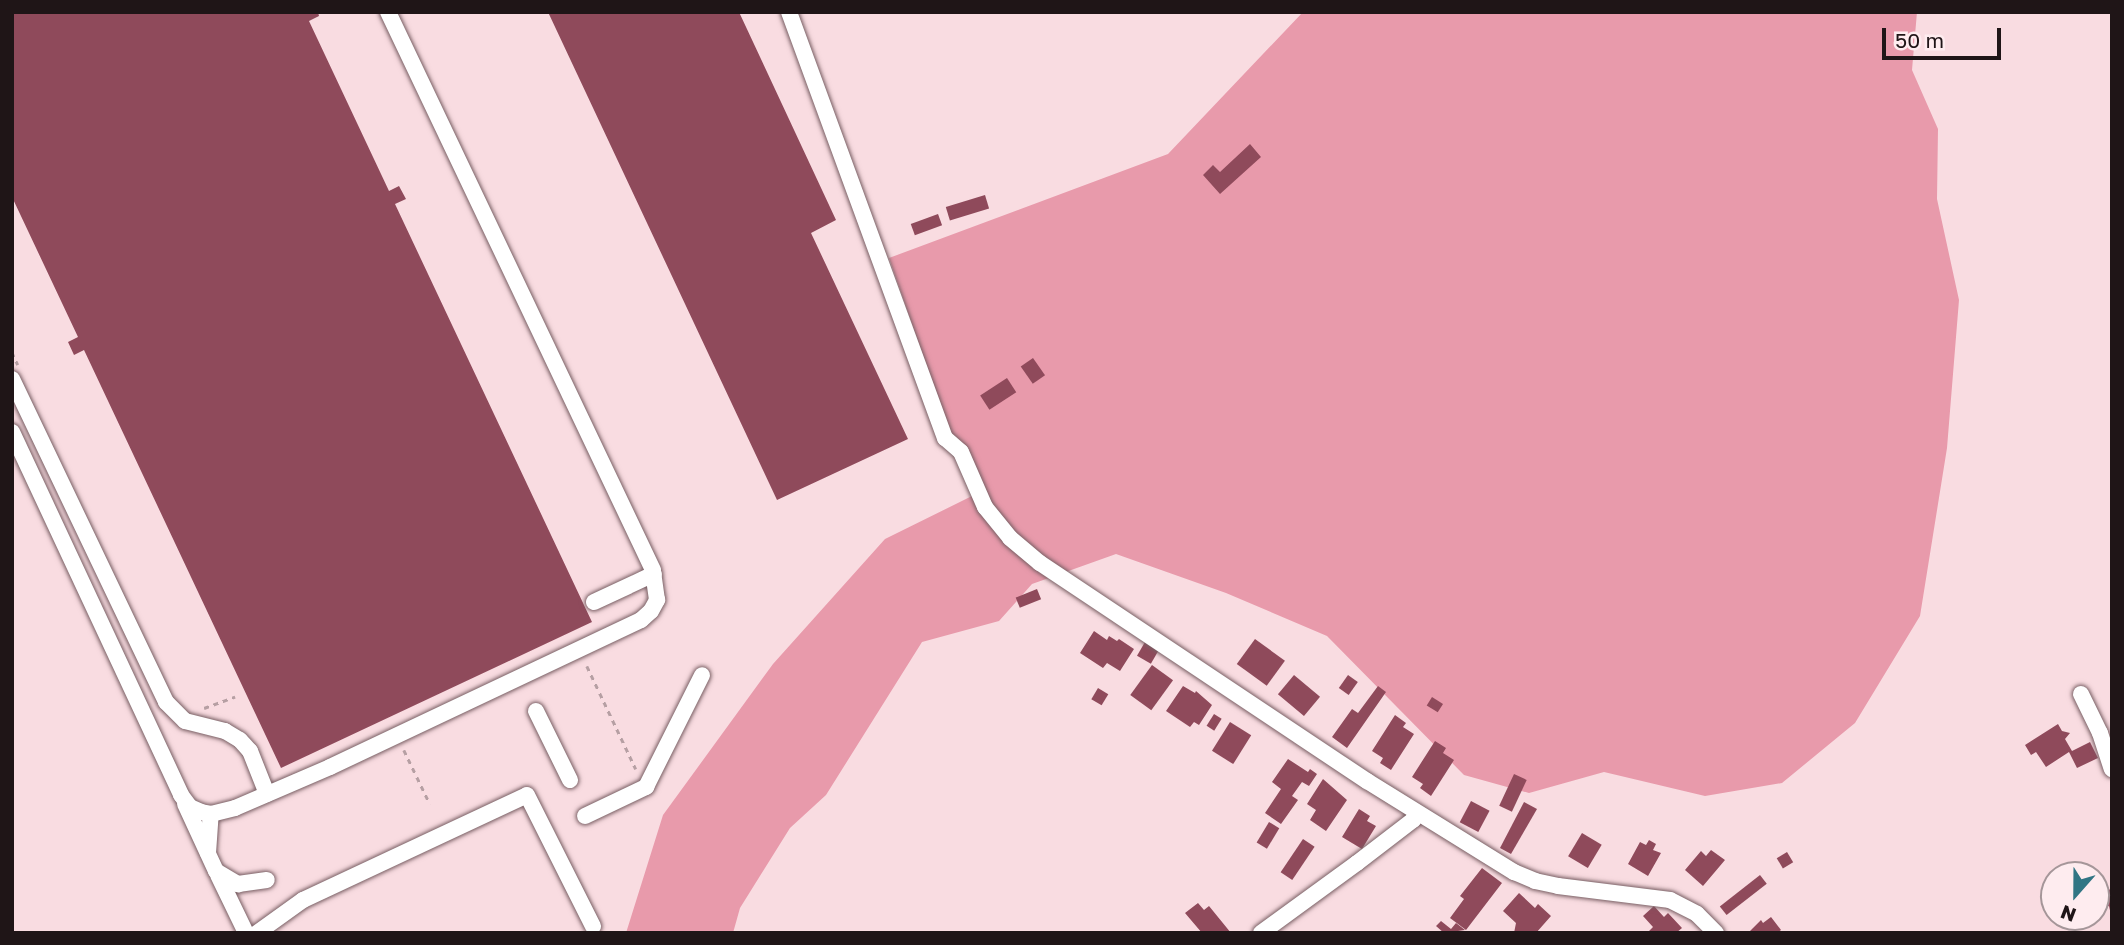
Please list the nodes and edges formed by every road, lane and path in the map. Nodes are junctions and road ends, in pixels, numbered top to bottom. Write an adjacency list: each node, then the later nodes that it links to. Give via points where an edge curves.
1 (388, 12): 5 (street)
2 (789, 12): 18 (street, via 945,438 961,452 995,522 1040,563)
3 (12, 379): 15 (street, via 170,706 185,721 225,731 240,740 250,751)
4 (12, 432): 16 (street)
5 (654, 575): 6 (street); 15 (street, via 657,600 641,620)
6 (594, 602)
7 (587, 666): 13 (path)
8 (702, 675): 20 (street, via 646,788)
9 (2081, 694): 12 (street)
10 (536, 711): 14 (street)
11 (404, 750): 17 (path)
12 (2112, 769)
13 (636, 770)
14 (570, 780)
15 (267, 794): 19 (street)
16 (181, 795): 19 (street, via 190,807); 21 (street)
17 (430, 803)
18 (1417, 813): 29 (street, via 1376,849); 30 (street, via 1535,881 1670,900 1697,914)
19 (211, 814): 21 (street)
20 (585, 816)
21 (208, 853): 22 (street)
22 (216, 871): 24 (street); 25 (street)
23 (267, 880): 24 (street)
24 (238, 884): 25 (street)
25 (235, 909): 27 (street)
26 (593, 926): 28 (street, via 527,795 303,900)
27 (246, 933)
28 (257, 933)
29 (1261, 933)
30 (1716, 933)

